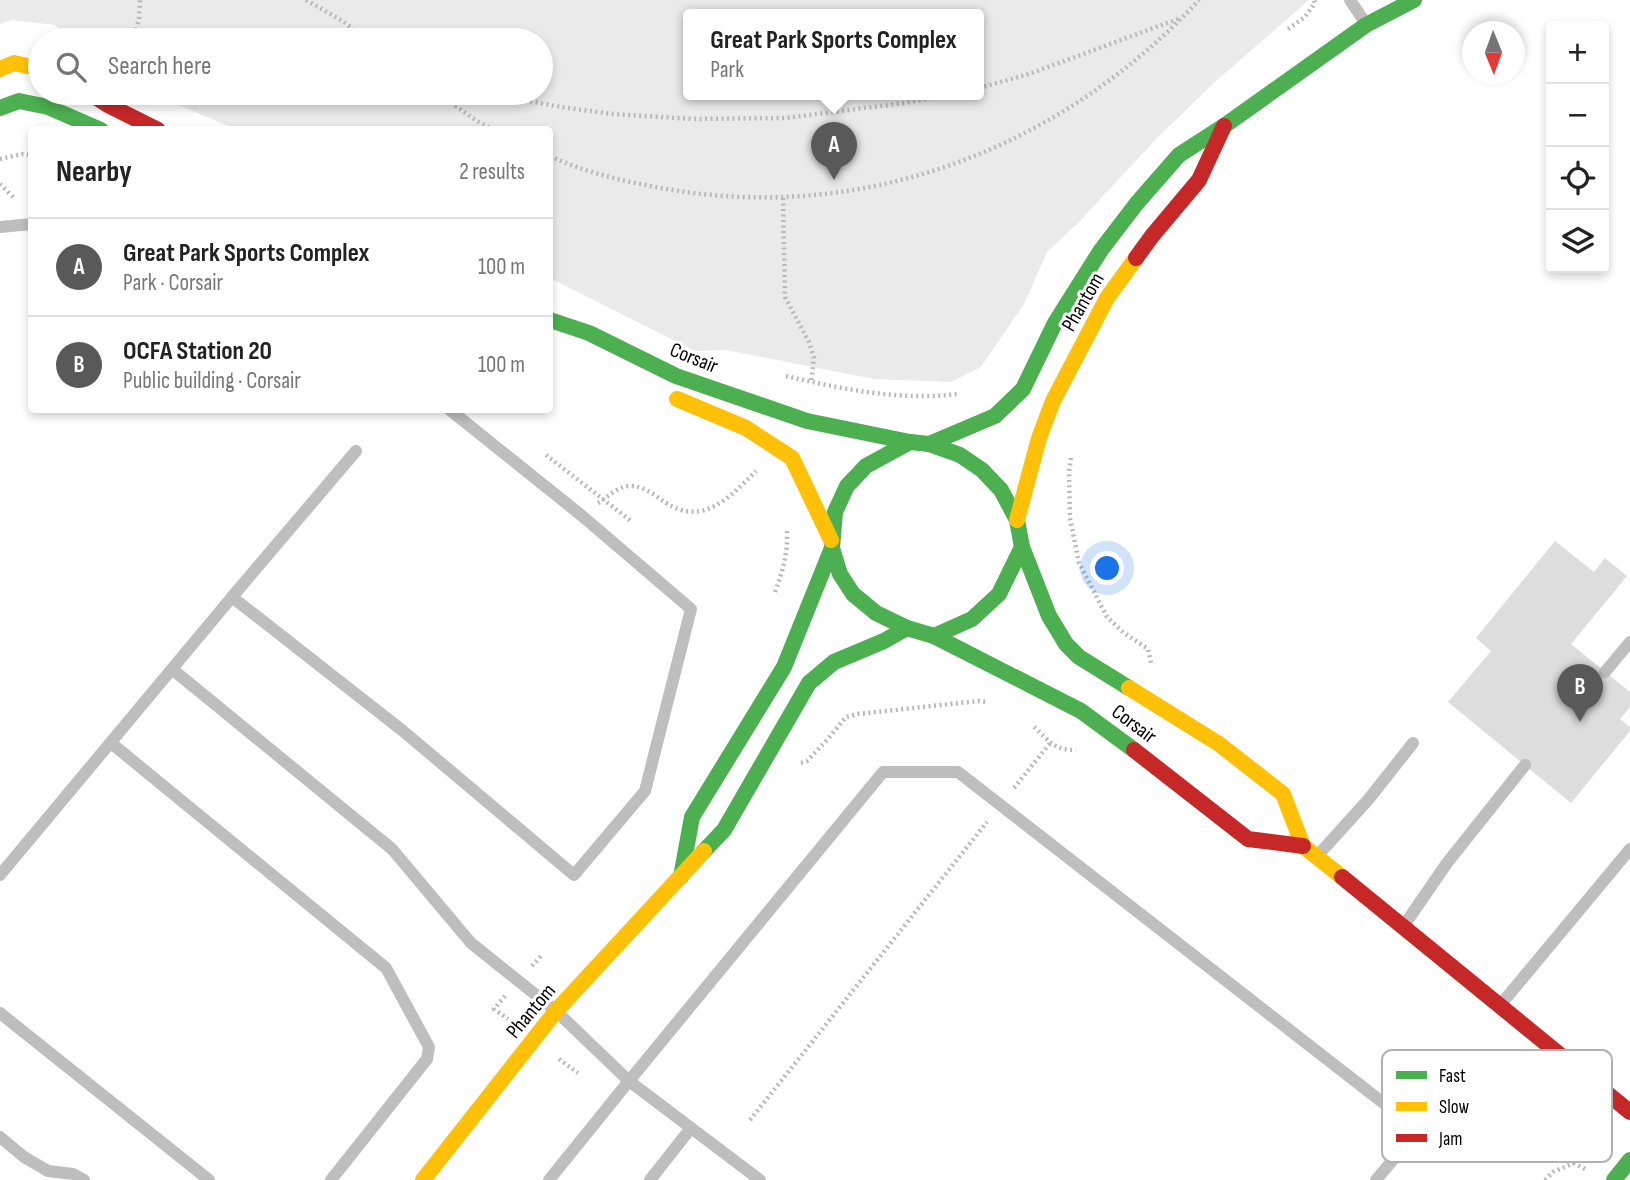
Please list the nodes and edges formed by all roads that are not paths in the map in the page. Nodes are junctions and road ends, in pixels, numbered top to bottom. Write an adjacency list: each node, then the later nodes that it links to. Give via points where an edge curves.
1 (1350, 0): 3 (lane)
2 (1415, 0): 3 (street, Phantom)
3 (1366, 25): 12 (street, Phantom)
4 (28, 66): 5 (street, via 14,63)
5 (0, 69)
6 (28, 103): 9 (street)
7 (38, 105): 10 (street)
8 (108, 105): 11 (street)
9 (0, 108)
10 (92, 126)
11 (150, 126)
12 (1224, 126): 21 (street, Phantom, via 1179,155 1101,250 1055,323 1023,389 995,416); 23 (street, Phantom, via 1199,180 1107,298 1077,355 1039,438)
13 (28, 223): 14 (lane)
14 (0, 226)
15 (553, 321): 20 (street, Corsair, via 589,333 676,376 807,421)
16 (553, 332): 17 (street)
17 (571, 343)
18 (659, 392): 24 (street, via 746,428 792,458)
19 (454, 413): 26 (lane, via 691,609 645,791 574,875 403,731)
20 (910, 442): 21 (street); 24 (street, via 866,466 847,486 835,512)
21 (929, 444): 23 (street, via 960,455 982,470 1001,490)
22 (356, 451): 26 (lane)
23 (1017, 520): 25 (street)
24 (832, 544): 27 (street, via 840,574 853,594 876,613); 39 (street, via 784,667 692,817)
25 (1022, 547): 28 (street, via 999,594 972,619); 35 (street, Corsair, via 1049,616 1066,644 1079,657 1219,744 1283,794)
26 (232, 597): 30 (lane)
27 (907, 628): 28 (street); 39 (street, Phantom, via 834,662 809,683 724,830)
28 (934, 635): 35 (street, Corsair, via 1081,712 1248,839)
29 (1630, 642): 31 (lane)
30 (172, 669): 32 (lane); 42 (lane, via 392,849 471,943)
31 (1605, 672)
32 (111, 743): 38 (lane); 53 (lane, via 386,968 429,1047 427,1059)
33 (1413, 743): 37 (lane)
34 (1525, 765): 40 (lane)
35 (1303, 846): 37 (street, Corsair)
36 (1630, 849): 41 (lane)
37 (1316, 857): 40 (street, Corsair)
38 (0, 875)
39 (681, 877): 42 (street, Phantom)
40 (1403, 927): 41 (street, Corsair)
41 (1500, 1006): 44 (street, Corsair)
42 (556, 1011): 45 (lane); 54 (street, Phantom)
43 (0, 1013): 52 (lane)
44 (1554, 1050)
45 (629, 1081): 46 (lane, via 883,772 958,772); 47 (lane); 55 (lane)
46 (1382, 1102)
47 (691, 1128): 56 (lane); 57 (lane)
48 (0, 1137): 51 (lane, via 48,1171)
49 (1630, 1160): 59 (street)
50 (1391, 1162): 58 (lane)
51 (84, 1180)
52 (209, 1180)
53 (331, 1180)
54 (423, 1180)
55 (550, 1180)
56 (650, 1180)
57 (760, 1180)
58 (1376, 1180)
59 (1614, 1180)

